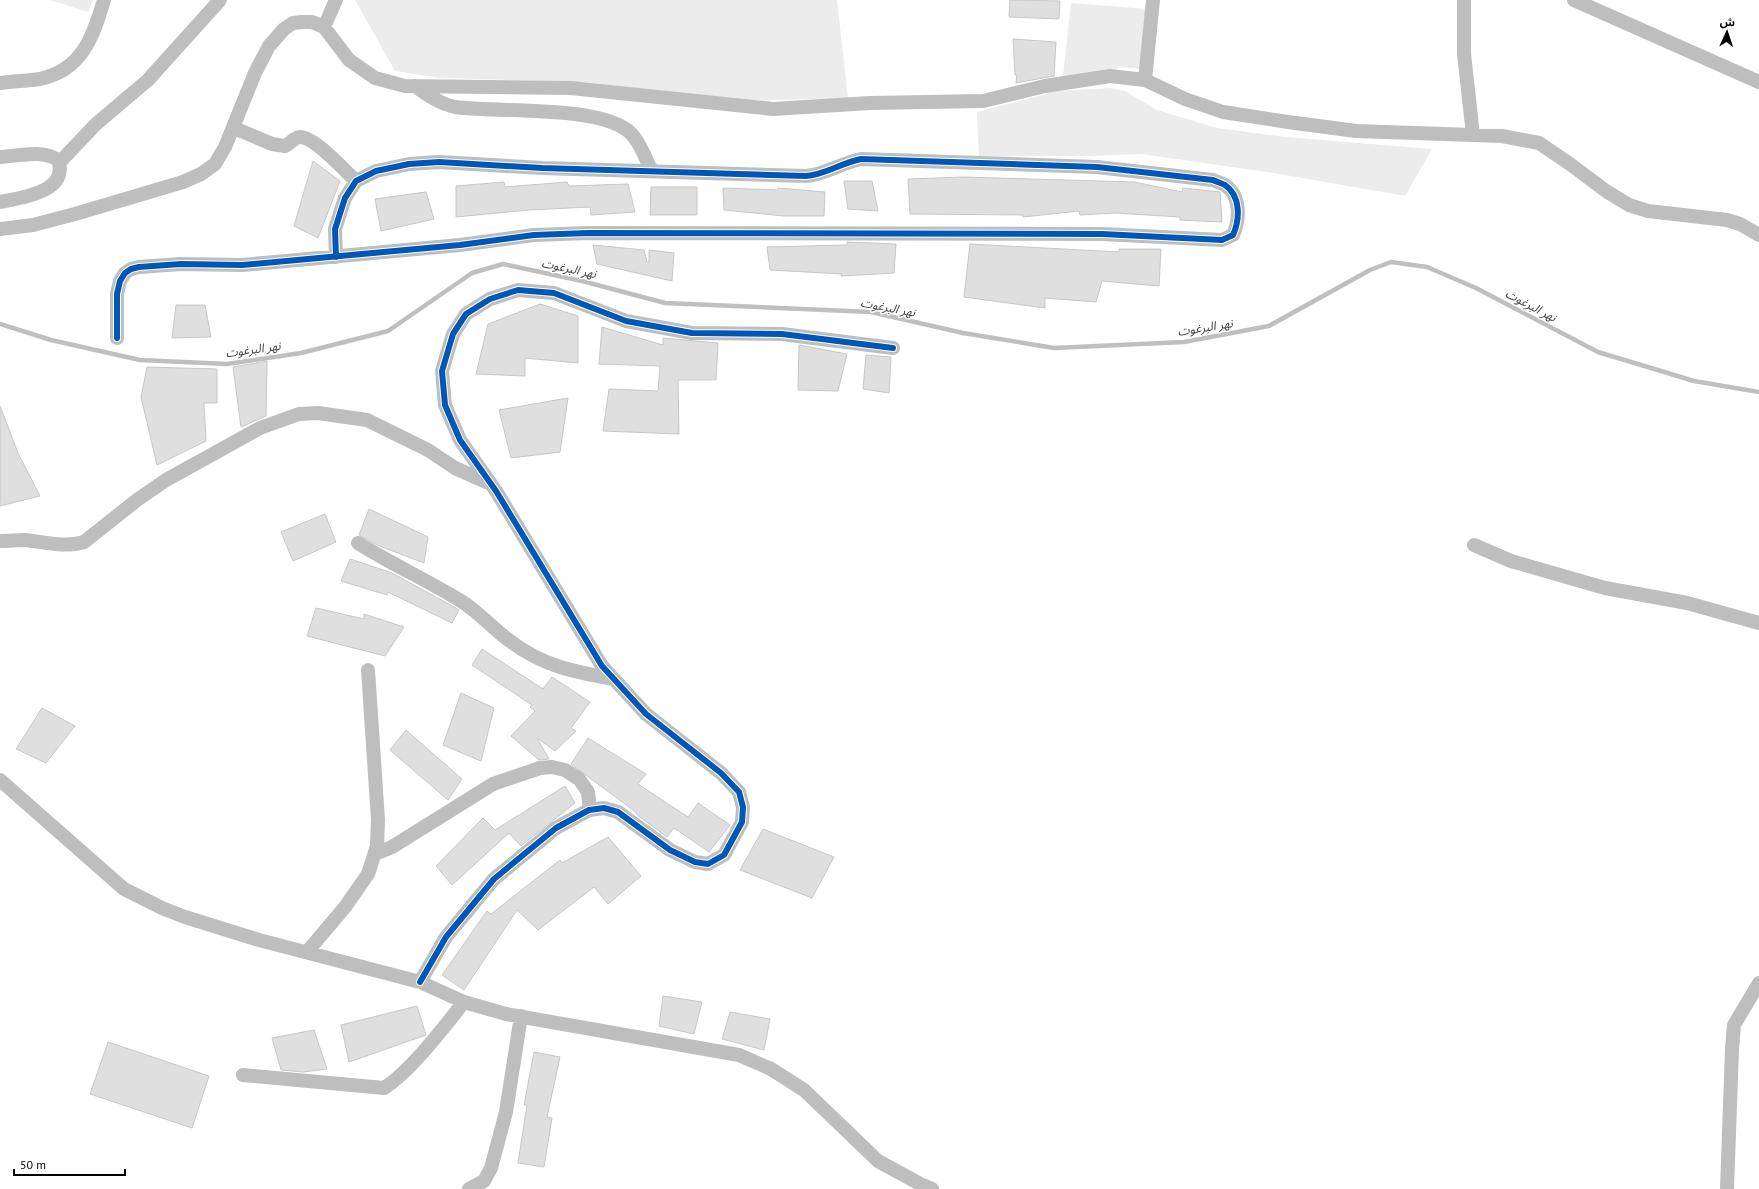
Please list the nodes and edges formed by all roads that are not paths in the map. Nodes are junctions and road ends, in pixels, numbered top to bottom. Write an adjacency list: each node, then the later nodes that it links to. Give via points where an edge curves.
1 (104, 0): 10 (street, via 85,50 77,61 54,75)
2 (220, 0): 15 (street, via 148,80 96,124)
3 (336, 0): 7 (street)
4 (1153, 0): 8 (street)
5 (1464, 0): 13 (street, via 1464,54)
6 (1574, 0): 9 (street)
7 (324, 27): 11 (street, via 349,60 376,78 405,86); 12 (street, via 312,22 293,23 284,29 269,46 255,73)
8 (1145, 80): 11 (street, via 1110,76 1093,78 983,101 870,103 773,109 571,88); 13 (street, via 1185,99 1224,112 1356,131)
9 (1759, 82)
10 (0, 83)
11 (415, 86): 16 (street, via 434,99 454,106 604,119 627,130 635,138)
12 (234, 128): 17 (street, via 272,144 284,146 300,137 307,138); 19 (street, via 215,164 183,182 58,219)
13 (1473, 135): 20 (street, via 1502,136 1539,143 1629,205 1648,211 1727,220)
14 (0, 157): 15 (street, via 44,155 54,158)
15 (59, 163): 18 (street, via 58,178 51,186 29,196)
16 (652, 171): 17 (street, via 440,162 409,164 376,171); 21 (street, via 813,176 846,162 861,159 1097,167 1213,180 1230,190 1238,214 1233,235 1222,240 1086,234 588,233 534,235)
17 (356, 181): 21 (street, via 345,198 335,229)
18 (0, 202)
19 (0, 230)
20 (1759, 235)
21 (336, 257): 22 (street, via 131,268 120,282 117,294)
22 (117, 338)
23 (893, 348): 24 (street, via 782,334 692,333 626,321 554,293 518,290 490,299 466,314 453,334 442,371 445,405 460,440)
24 (491, 484): 25 (street, via 455,468 428,450 367,420 318,412 299,414 260,428 166,480 84,542); 30 (street, via 602,666)
25 (0, 542)
26 (358, 543): 30 (street, via 463,602 509,641 529,654 548,664 571,671)
27 (1474, 545): 28 (street, via 1511,561 1604,588 1687,603)
28 (1759, 623)
29 (368, 670): 33 (street, via 378,820 378,846)
30 (614, 679): 32 (street, via 646,714 720,773 739,792 743,807 742,822 724,855 708,864 695,862 670,850 618,812 604,808)
31 (0, 780): 34 (street, via 109,877 139,897 185,917)
32 (590, 810): 33 (street, via 588,792 579,779 565,770 540,768 493,784 392,847); 35 (street, via 556,828 494,879 446,937)
33 (375, 854): 34 (street, via 368,874 360,886)
34 (307, 952): 35 (street)
35 (420, 982): 37 (street)
36 (1759, 983): 42 (street, via 1734,1024)
37 (464, 1002): 38 (street); 39 (street, via 415,1059 384,1088)
38 (521, 1016): 40 (street, via 506,1112 491,1168 484,1181); 41 (street, via 739,1055 771,1068 804,1090 878,1161)
39 (243, 1075)
40 (469, 1189)
41 (932, 1189)
42 (1727, 1189)

